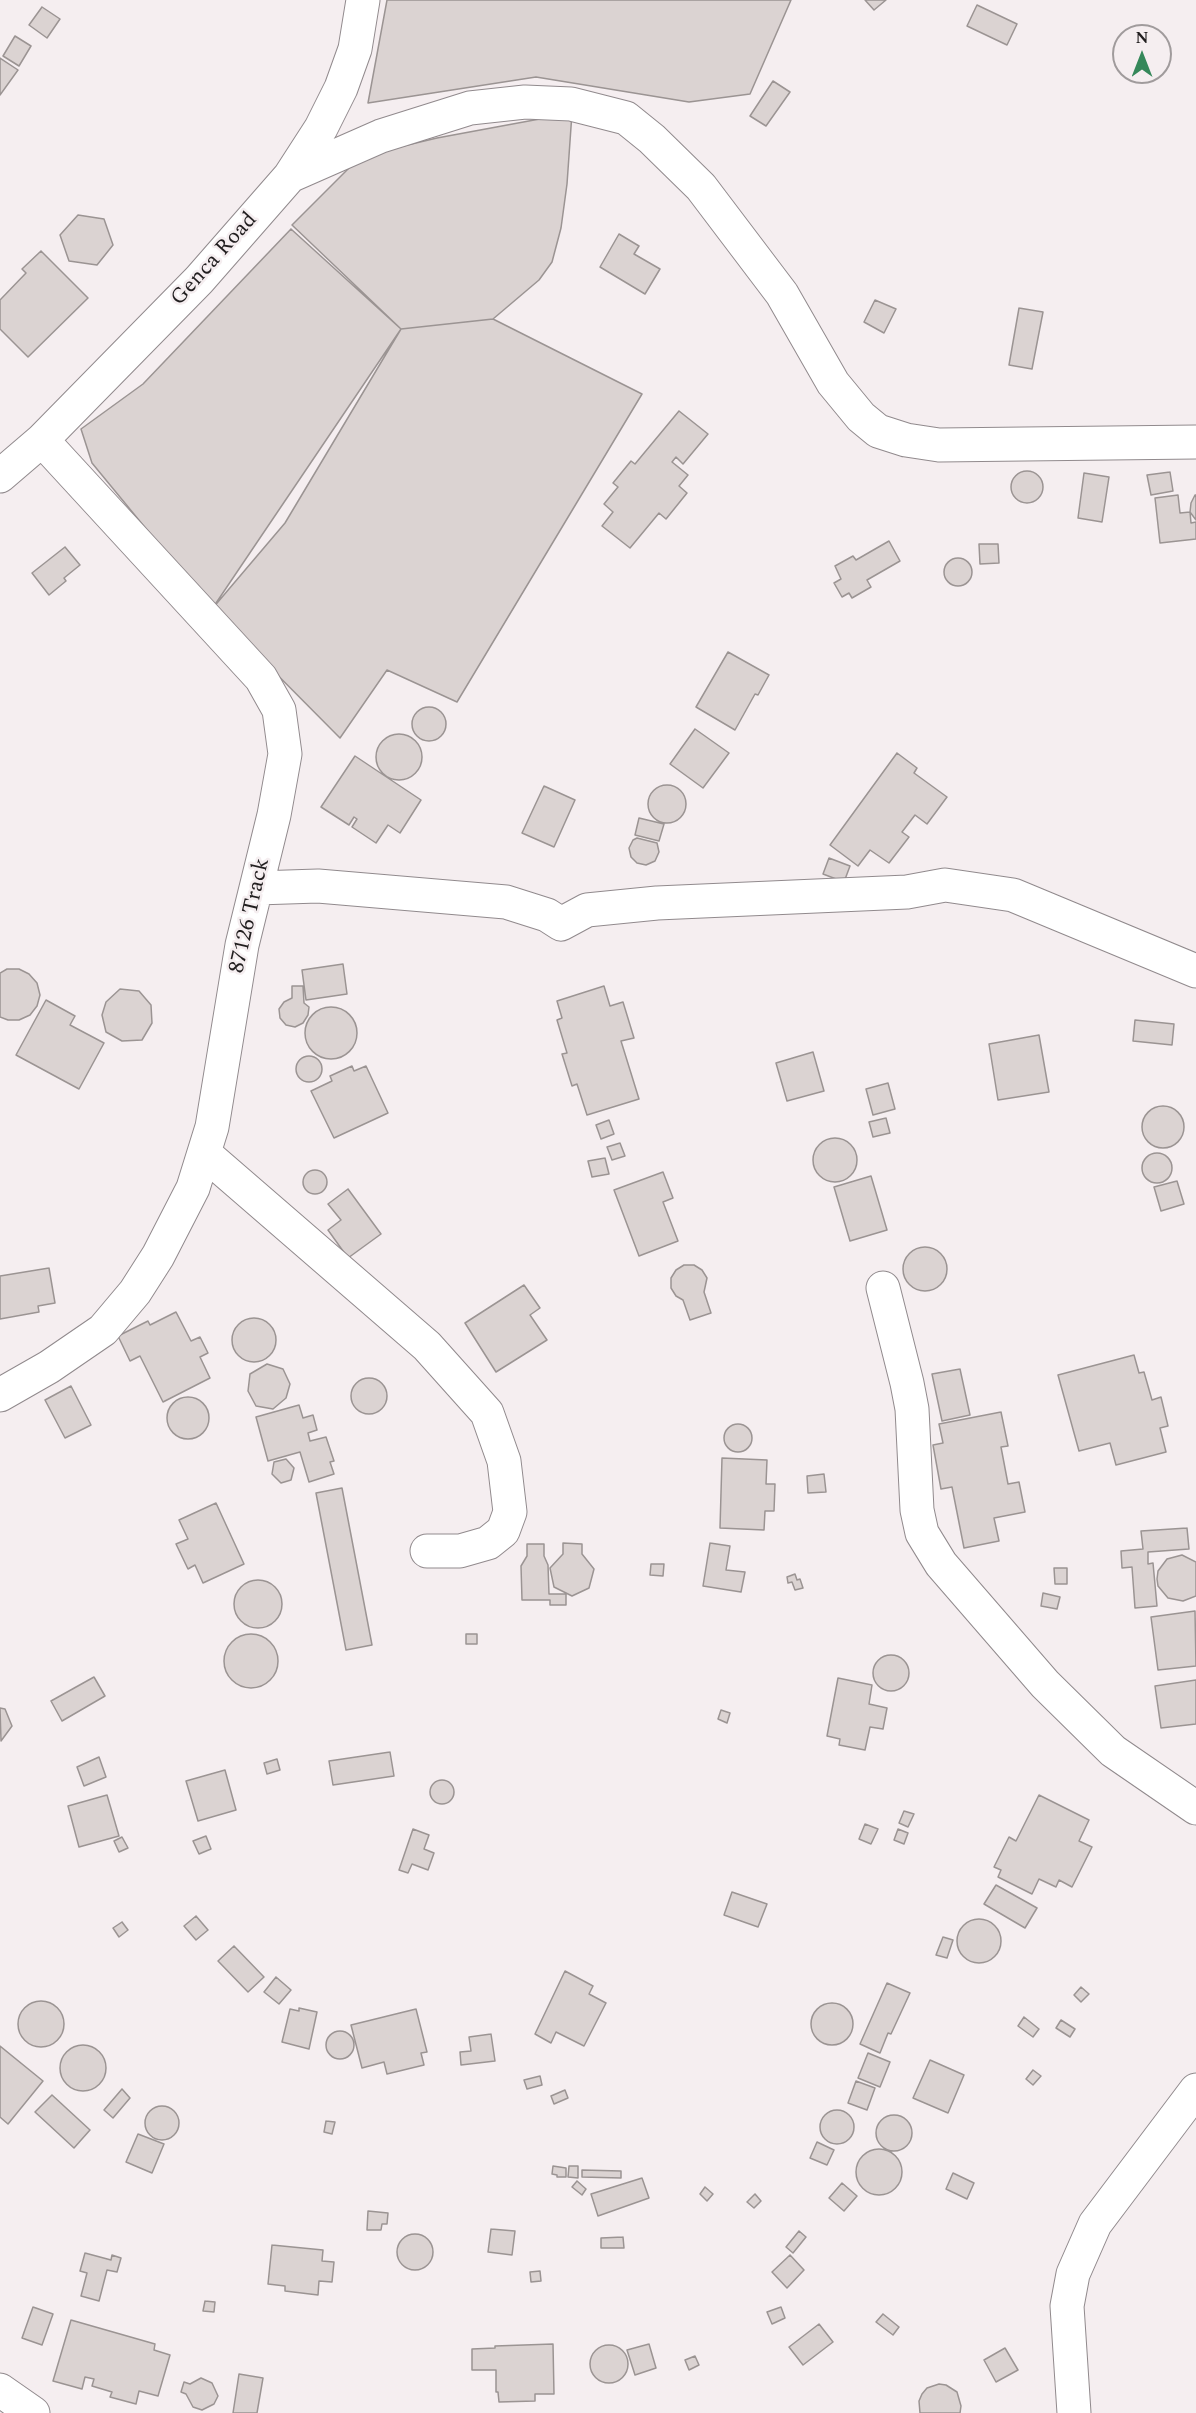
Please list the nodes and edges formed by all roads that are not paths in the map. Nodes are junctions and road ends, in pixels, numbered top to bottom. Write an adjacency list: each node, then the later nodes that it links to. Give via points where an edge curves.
1 (363, 0): 2 (street, Genca Road, via 355,49 341,88)
2 (290, 176): 3 (street, Genca Road, via 199,280); 4 (street, via 381,136 470,108 525,102 571,104 626,118 701,187 782,294 833,383 878,431 939,445)
3 (42, 440): 5 (street, Genca Road); 6 (street, 87126 Track, via 261,678 279,710 285,754)
4 (1196, 441)
5 (0, 476)
6 (257, 888): 7 (street, via 318,886 506,902 547,915 561,924 587,910 657,903 907,892 945,885 1013,895); 8 (street, 87126 Track, via 242,945 212,1126)
7 (1196, 970)
8 (204, 1153): 10 (street, 87126 Track, via 193,1188 158,1256 135,1292 103,1330); 11 (street, via 427,1346 487,1413 504,1461 510,1512 503,1531 488,1542 460,1551)
9 (883, 1288): 12 (street, via 912,1409 917,1510 922,1533 936,1557 1045,1684 1113,1750)
10 (0, 1395)
11 (427, 1551)
12 (1196, 1808)
13 (1196, 2090): 16 (street, via 1095,2224 1072,2274 1067,2306)
14 (0, 2390): 15 (street)
15 (33, 2413)
16 (1074, 2413)

